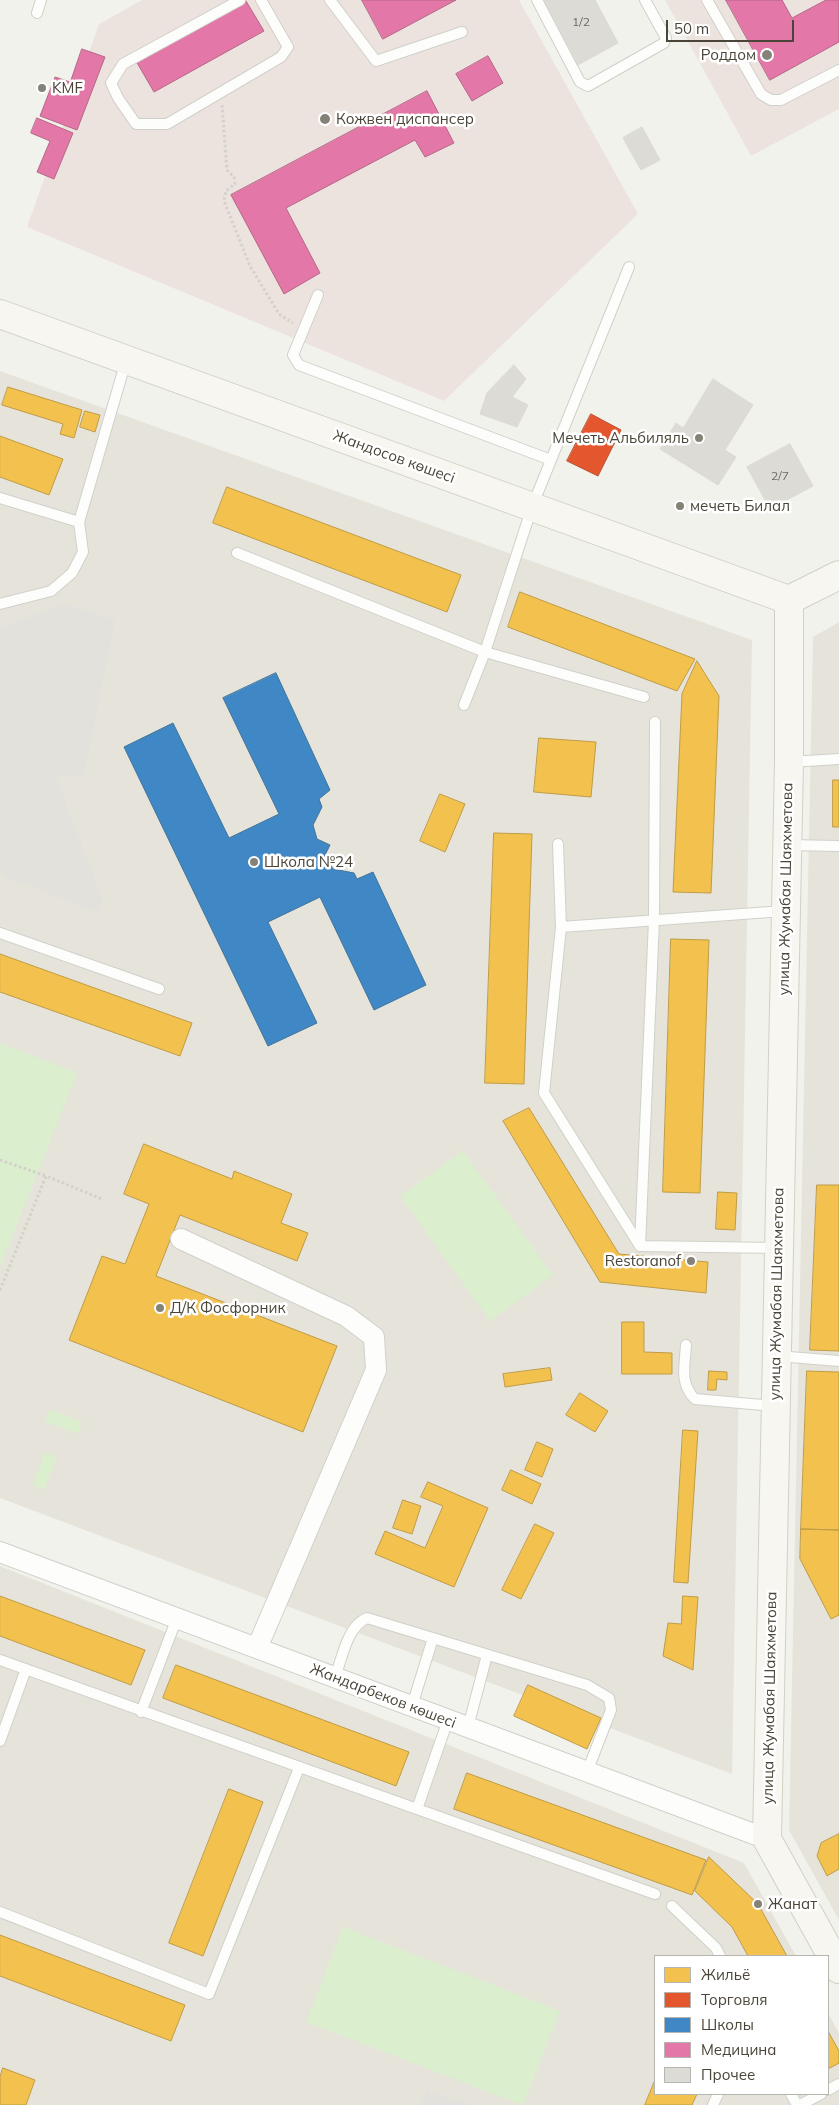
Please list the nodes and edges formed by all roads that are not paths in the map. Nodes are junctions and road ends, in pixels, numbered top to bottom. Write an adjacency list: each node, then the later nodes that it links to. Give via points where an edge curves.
1 (41, 0): 8 (lane)
2 (240, 0): 3 (lane, via 123,64 111,83 136,124 167,124 281,57 288,47)
3 (261, 0)
4 (330, 0): 9 (lane, via 376,61)
5 (537, 0): 6 (lane, via 580,82 588,86 664,43 666,38)
6 (645, 0)
7 (707, 0): 10 (lane, via 761,94 771,100 781,100)
8 (37, 13)
9 (462, 32)
10 (839, 70)
11 (629, 267): 15 (lane)
12 (318, 295): 15 (lane, via 292,356 299,365)
13 (0, 314): 14 (street, Жандосов көшесі)
14 (127, 360): 17 (street, Жандосов көшесі); 18 (lane)
15 (550, 460): 17 (lane)
16 (0, 498): 18 (lane)
17 (532, 507): 21 (street, Жандосов көшесі); 23 (lane)
18 (79, 522): 22 (lane, via 83,552 72,573 51,591)
19 (237, 553): 23 (lane)
20 (839, 575): 21 (street)
21 (789, 600): 28 (street, улица Жумабая Шаяхметова)
22 (0, 604)
23 (485, 652): 24 (lane); 25 (lane)
24 (644, 697)
25 (464, 705)
26 (655, 722): 33 (lane)
27 (839, 759): 28 (lane)
28 (789, 762): 30 (street, улица Жумабая Шаяхметова)
29 (558, 844): 34 (lane)
30 (786, 845): 31 (lane); 32 (street, улица Жумабая Шаяхметова)
31 (839, 846)
32 (785, 910): 33 (lane); 39 (street, улица Жумабая Шаяхметова)
33 (654, 920): 34 (lane); 38 (lane)
34 (561, 927): 38 (lane, via 544,1094)
35 (0, 933): 36 (lane)
36 (159, 989)
37 (181, 1239): 47 (street, via 346,1316 374,1337 376,1370)
38 (640, 1246): 39 (lane)
39 (778, 1248): 41 (street, улица Жумабая Шаяхметова)
40 (686, 1345): 43 (lane, via 684,1382 695,1399)
41 (776, 1356): 42 (lane); 43 (street, улица Жумабая Шаяхметова)
42 (839, 1361)
43 (776, 1406): 60 (street, улица Жумабая Шаяхметова)
44 (0, 1552): 45 (street, Жандарбеков көшесі)
45 (177, 1618): 47 (street, Жандарбеков көшесі); 53 (lane)
46 (433, 1638): 48 (lane); 51 (lane, via 367,1618 358,1621); 52 (lane)
47 (257, 1648): 51 (street, Жандарбеков көшесі)
48 (487, 1655): 55 (lane); 58 (lane, via 587,1685 609,1698 611,1710)
49 (0, 1660): 50 (lane)
50 (26, 1669): 53 (lane); 56 (lane)
51 (335, 1678): 52 (street, Жандарбеков көшесі)
52 (412, 1706): 54 (street, Жандарбеков көшесі)
53 (141, 1712): 57 (lane)
54 (448, 1720): 55 (street, Жандарбеков көшесі); 59 (lane)
55 (468, 1727): 58 (street, Жандарбеков көшесі)
56 (0, 1741)
57 (299, 1768): 59 (lane); 63 (lane, via 210,1994)
58 (587, 1772): 60 (street, Жандарбеков көшесі)
59 (416, 1809): 61 (lane)
60 (767, 1839): 64 (street)
61 (655, 1894)
62 (672, 1906): 65 (lane)
63 (0, 1912)
64 (835, 1953)
65 (720, 1955)
66 (819, 2095): 67 (lane)
67 (799, 2105)

